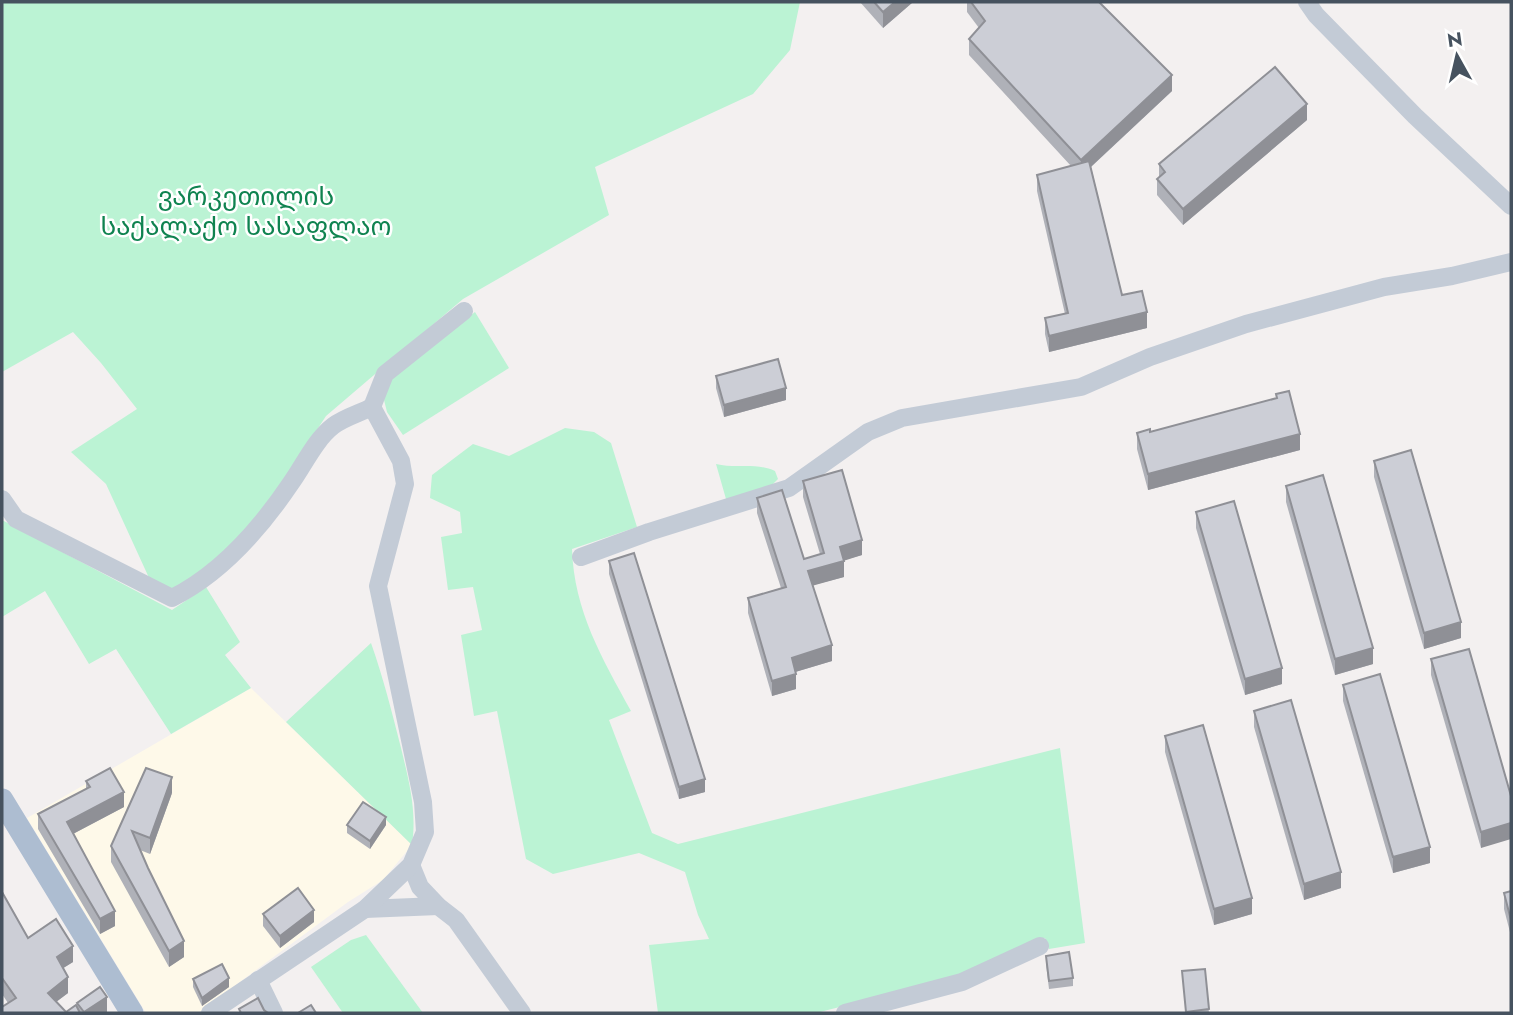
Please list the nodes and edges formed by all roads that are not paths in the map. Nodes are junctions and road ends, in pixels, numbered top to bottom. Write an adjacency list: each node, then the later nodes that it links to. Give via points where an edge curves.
1 (1307, 2): 2 (street, via 1415,116)
2 (1511, 206)
3 (1511, 262): 7 (street, via 1384,287 1246,324 1081,387 902,418 868,432 789,488)
4 (464, 311): 5 (street, via 386,374)
5 (372, 407): 6 (street, via 334,426 270,515 232,555 194,587 172,598 16,519); 9 (street, via 401,461 405,484 378,586 423,802 425,832)
6 (2, 499)
7 (581, 557)
8 (2, 800): 14 (main road)
9 (411, 865): 10 (street, via 420,887); 11 (street)
10 (438, 906): 11 (street); 17 (street, via 456,920)
11 (365, 909): 13 (street)
12 (1040, 946): 18 (street, via 962,982)
13 (258, 980): 15 (street); 16 (street)
14 (131, 1013)
15 (209, 1013)
16 (274, 1013)
17 (522, 1013)
18 (845, 1013)

